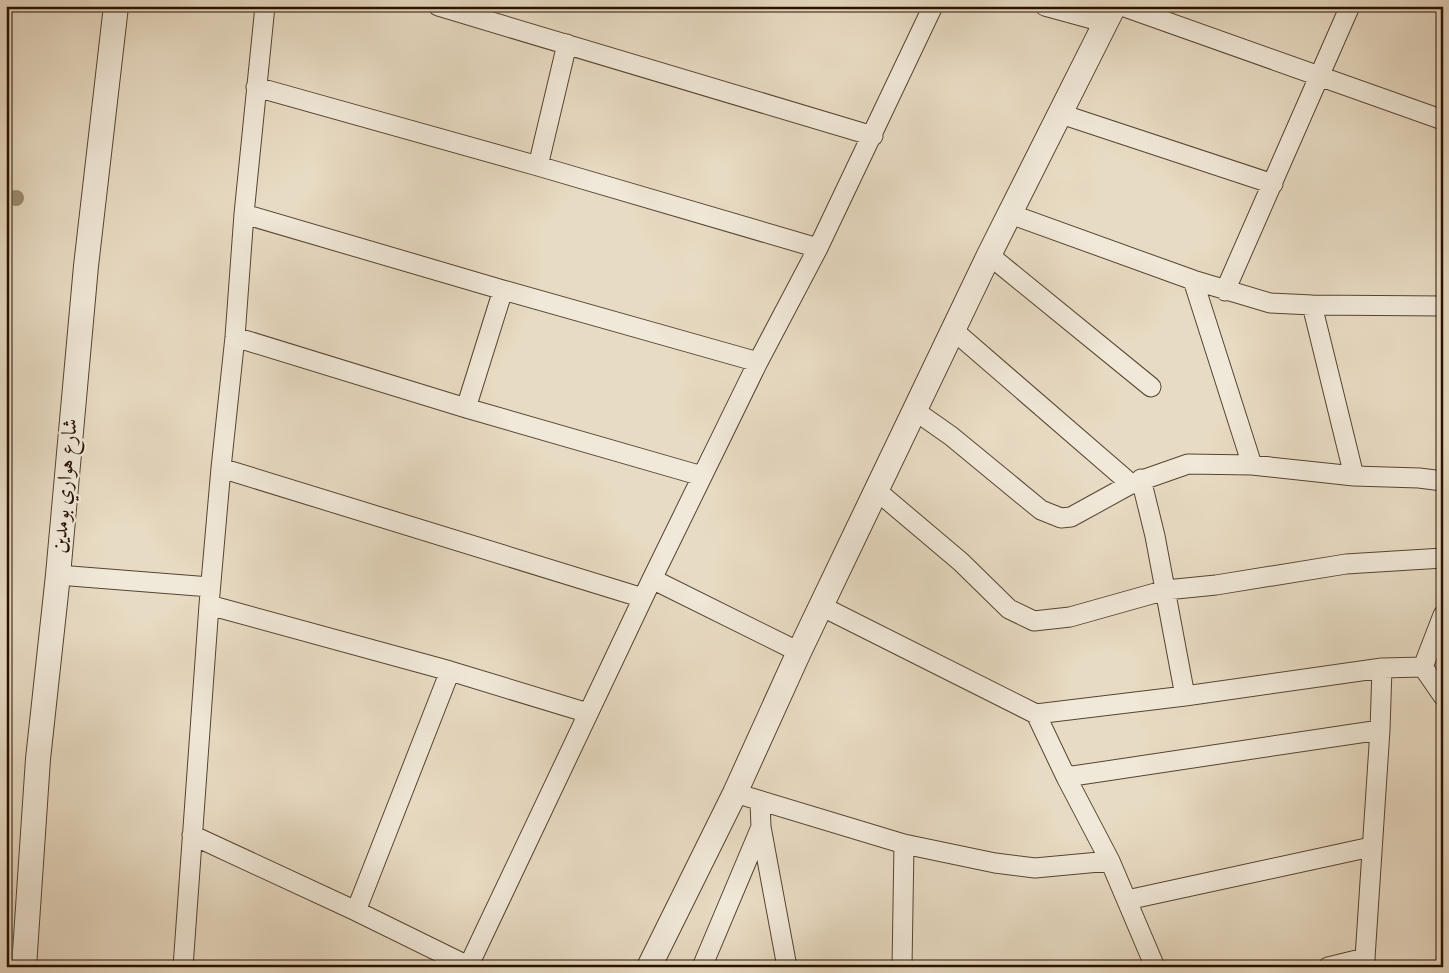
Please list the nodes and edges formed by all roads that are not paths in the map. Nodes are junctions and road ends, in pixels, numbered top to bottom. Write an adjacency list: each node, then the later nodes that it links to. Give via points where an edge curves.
1 (116, 6): 39 (street, شارع هواري بومدين, via 86,266)
2 (265, 6): 10 (street)
3 (438, 6): 8 (street)
4 (933, 6): 13 (street)
5 (1045, 6): 7 (street)
6 (1350, 6): 9 (street)
7 (1114, 12): 9 (street); 11 (street)
8 (567, 44): 13 (street); 14 (street)
9 (1319, 77): 12 (street); 15 (street)
10 (256, 87): 14 (street); 16 (street)
11 (1061, 114): 15 (street); 17 (street)
12 (1443, 120)
13 (873, 136): 18 (street)
14 (538, 166): 18 (street)
15 (1273, 184): 22 (street)
16 (244, 214): 21 (street); 26 (street)
17 (1010, 214): 19 (street); 20 (street)
18 (818, 248): 27 (street)
19 (989, 255): 25 (street); 28 (street)
20 (1193, 280): 22 (street); 31 (street)
21 (503, 290): 27 (street); 29 (street)
22 (1225, 291): 23 (street, via 1270,303)
23 (1312, 305): 24 (street); 34 (street)
24 (1443, 306)
25 (954, 330): 30 (street); 36 (street)
26 (235, 337): 29 (street); 32 (street)
27 (758, 362): 33 (street)
28 (1151, 387)
29 (466, 408): 33 (street)
30 (914, 410): 36 (street, via 1052,516 1071,517); 37 (street)
31 (1252, 465): 34 (street); 36 (street, via 1188,464)
32 (221, 468): 42 (street); 43 (street)
33 (702, 476): 40 (street)
34 (1354, 476): 35 (street)
35 (1443, 481)
36 (1136, 482): 41 (street, via 1155,536)
37 (877, 491): 41 (street, via 961,562 1009,608 1034,621 1070,616); 44 (street)
38 (1443, 558): 41 (street, via 1346,564)
39 (58, 575): 42 (street); 67 (street, شارع هواري بومدين, via 38,759)
40 (652, 579): 43 (street); 46 (street)
41 (1166, 590): 50 (street)
42 (209, 596): 49 (street); 59 (street)
43 (643, 598): 52 (street)
44 (821, 606): 46 (street); 53 (street)
45 (1443, 615): 47 (street)
46 (799, 652): 56 (street)
47 (1423, 667): 48 (street); 51 (street)
48 (1382, 668): 50 (street); 54 (street)
49 (450, 671): 52 (street); 64 (street)
50 (1185, 696): 53 (street)
51 (1443, 696)
52 (588, 713): 66 (street)
53 (1036, 714): 55 (street)
54 (1380, 730): 55 (street); 61 (street)
55 (1066, 777): 62 (street)
56 (735, 793): 57 (street); 69 (street)
57 (760, 802): 58 (street); 60 (street)
58 (761, 827): 70 (street); 71 (street)
59 (192, 835): 64 (street); 68 (street)
60 (904, 844): 62 (street, via 1035,868); 72 (street)
61 (1371, 847): 63 (street); 65 (street)
62 (1110, 861): 63 (street)
63 (1127, 900): 73 (street)
64 (356, 911): 66 (street)
65 (1365, 962): 74 (street)
66 (468, 966)
67 (24, 967)
68 (183, 967)
69 (649, 967)
70 (702, 967)
71 (787, 967)
72 (902, 967)
73 (1155, 967)
74 (1328, 967)

